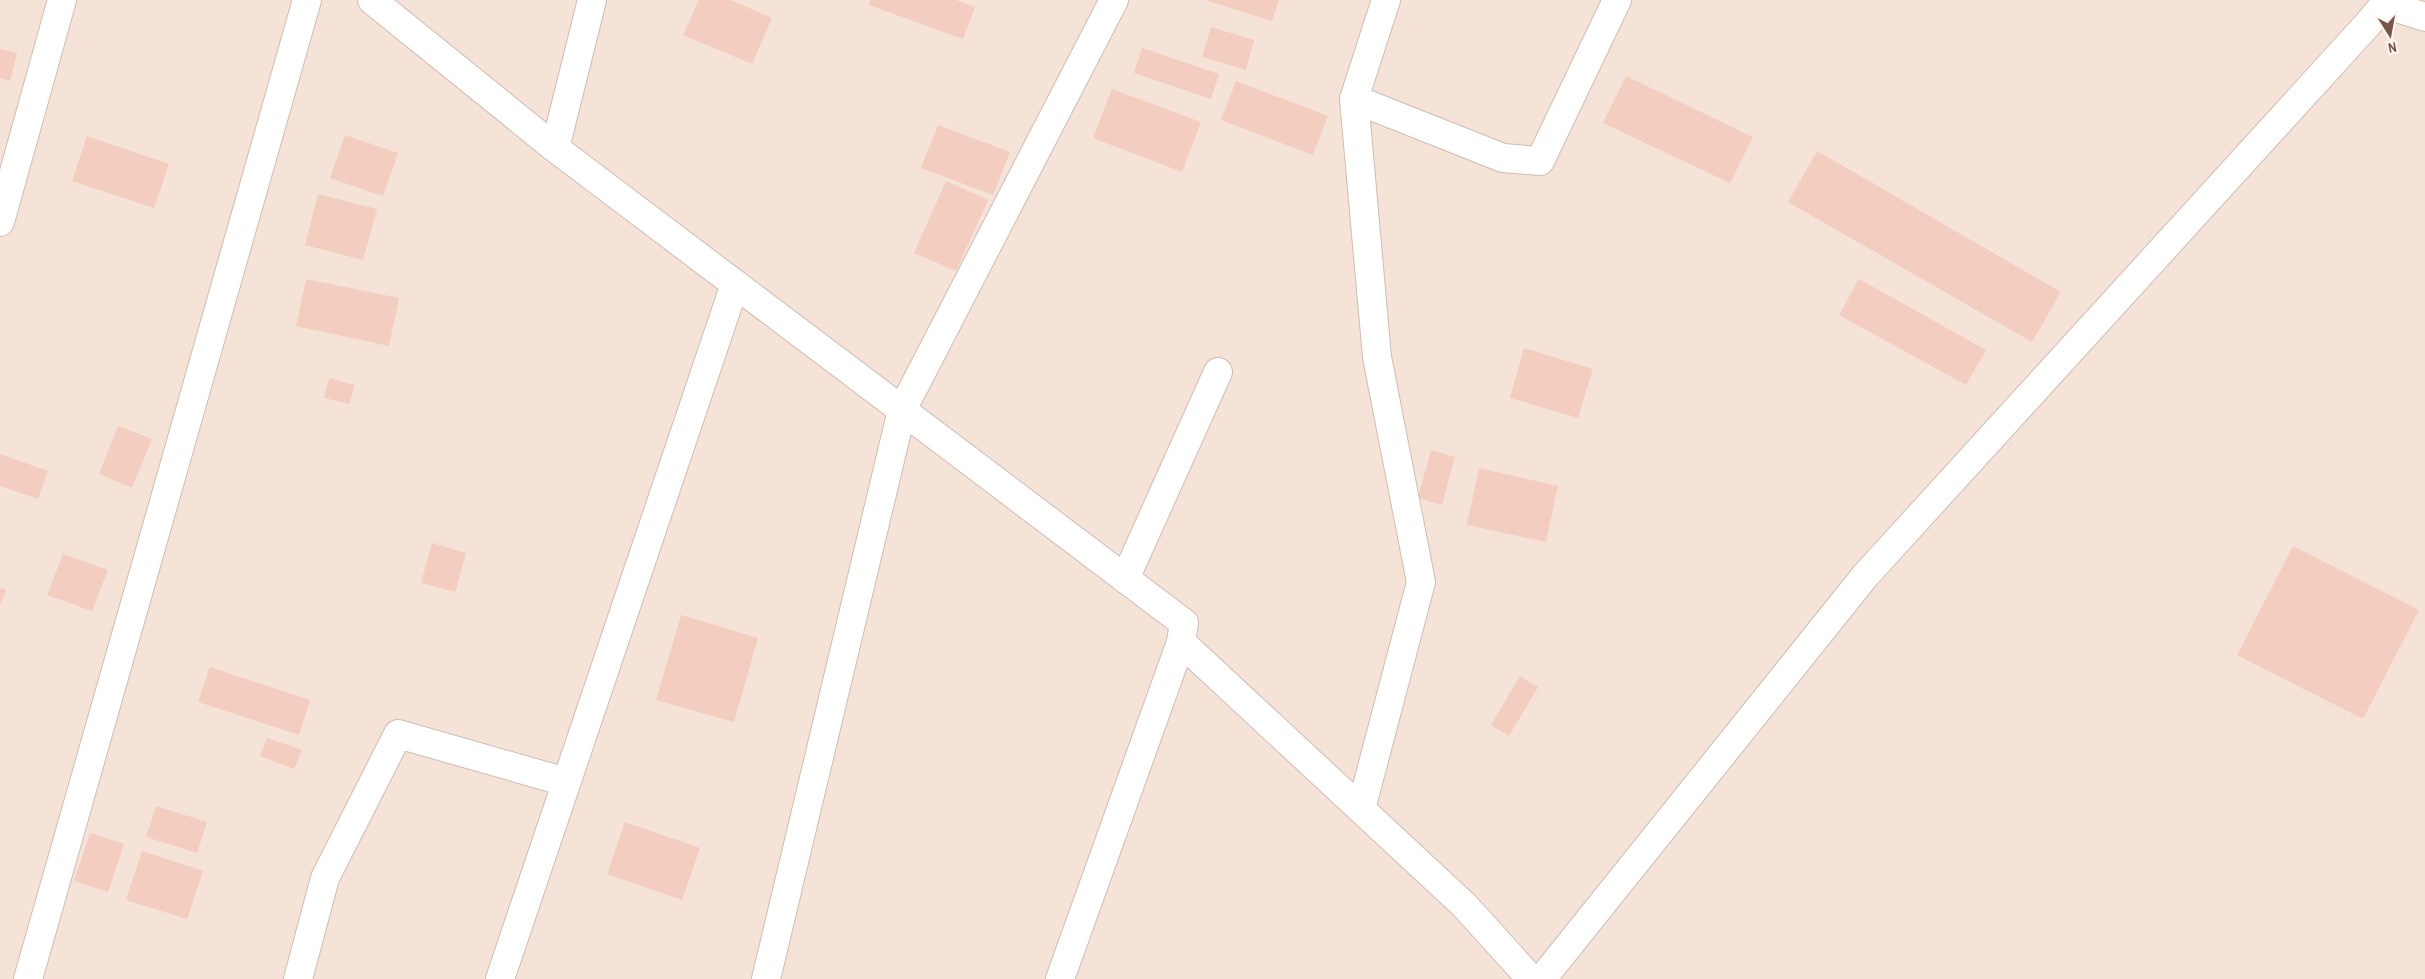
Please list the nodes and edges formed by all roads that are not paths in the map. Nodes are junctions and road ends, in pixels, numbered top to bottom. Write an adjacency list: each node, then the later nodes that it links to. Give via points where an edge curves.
1 (62, 0): 12 (street)
2 (307, 0): 20 (street)
3 (372, 0): 11 (street)
4 (592, 0): 11 (street)
5 (1114, 0): 15 (street)
6 (1386, 0): 10 (street)
7 (1617, 0): 10 (street, via 1540,161 1503,158)
8 (2386, 2): 9 (street); 26 (street, via 1865,576)
9 (2425, 17)
10 (1354, 99): 19 (street, via 1377,357 1421,582)
11 (554, 148): 13 (street)
12 (0, 222)
13 (735, 284): 15 (street); 18 (street)
14 (1218, 372): 16 (street)
15 (902, 410): 16 (street); 23 (street)
16 (1125, 579): 17 (street, via 1184,624)
17 (1181, 642): 19 (street); 24 (street)
18 (566, 782): 21 (street, via 398,734 325,878); 22 (street)
19 (1360, 809): 25 (street, via 1464,905)
20 (28, 979)
21 (298, 979)
22 (500, 979)
23 (766, 979)
24 (1060, 979)
25 (1531, 979)
26 (1542, 979)

